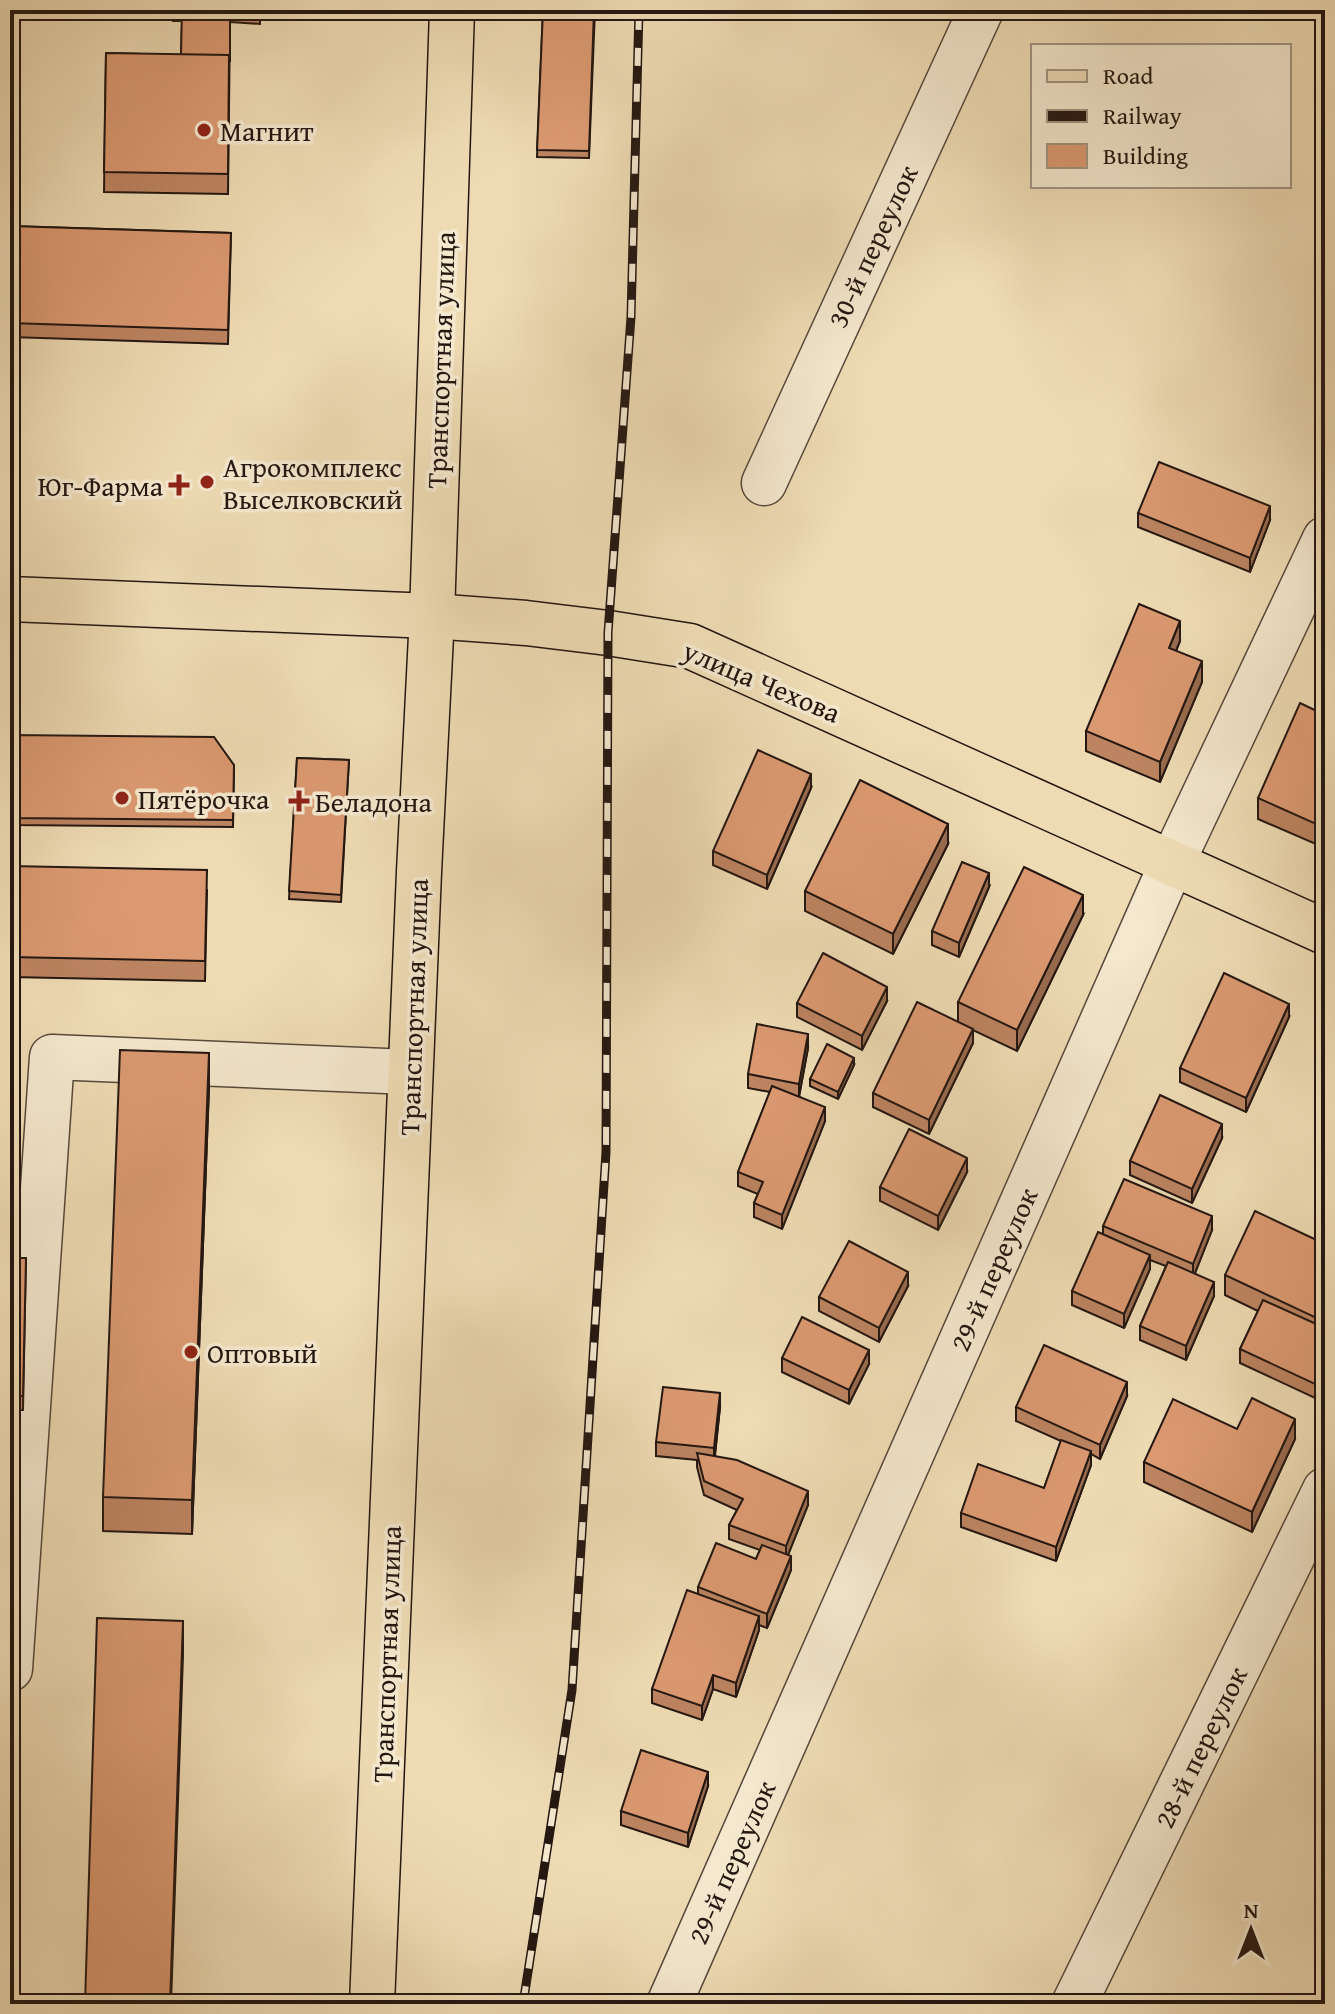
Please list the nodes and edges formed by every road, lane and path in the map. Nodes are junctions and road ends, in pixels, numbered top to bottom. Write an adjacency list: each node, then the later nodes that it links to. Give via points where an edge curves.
1 (452, 10): 6 (main road, Транспортная улица)
2 (981, 10): 3 (street, 30-й переулок)
3 (764, 483)
4 (1325, 539): 7 (street, 29-й переулок)
5 (10, 599): 6 (main road, улица Чехова)
6 (432, 616): 7 (main road, улица Чехова, via 690,646); 9 (main road, Транспортная улица)
7 (1172, 863): 8 (main road, улица Чехова); 13 (street, 29-й переулок)
8 (1325, 932)
9 (410, 1072): 11 (street, via 52,1057); 12 (main road, Транспортная улица)
10 (1325, 1490): 14 (street, 28-й переулок)
11 (10, 1669)
12 (372, 2004)
13 (669, 2004)
14 (1074, 2004)

